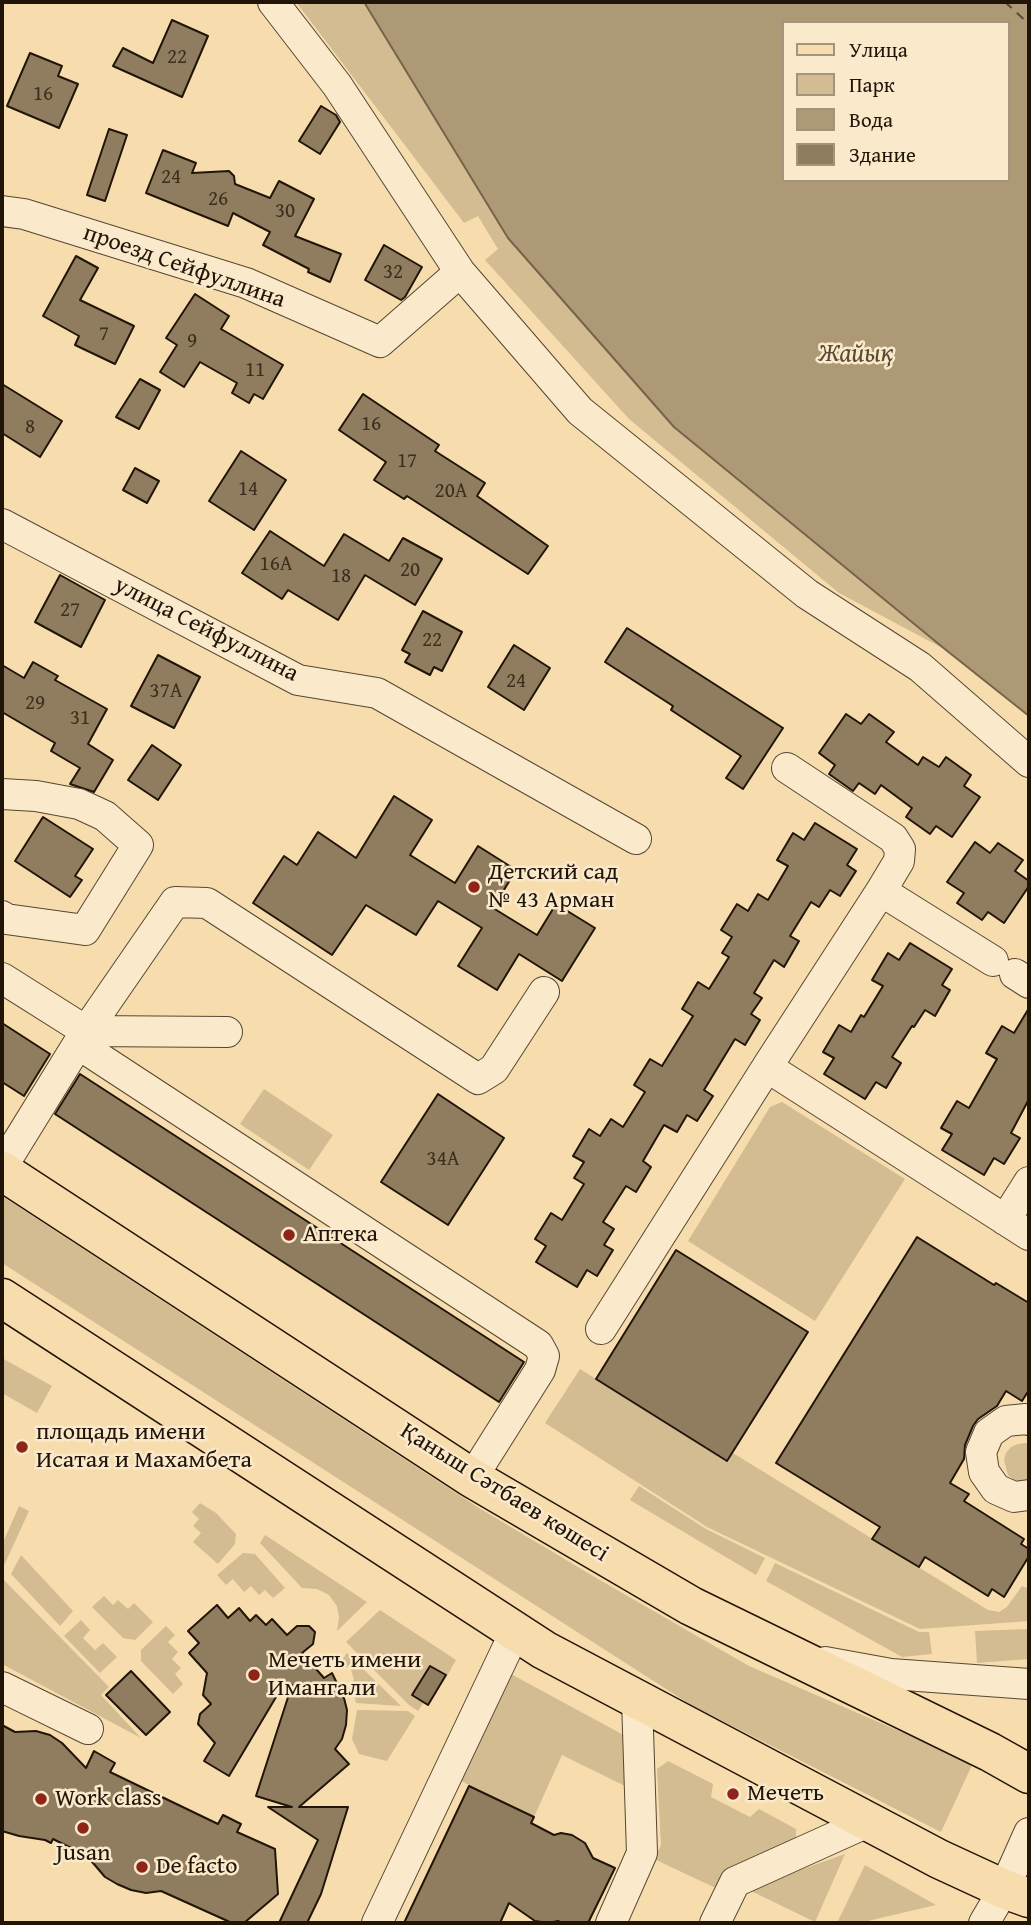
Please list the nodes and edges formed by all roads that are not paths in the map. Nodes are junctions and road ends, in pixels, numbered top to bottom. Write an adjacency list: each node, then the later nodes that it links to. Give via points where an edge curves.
1 (273, 2): 3 (street, via 337,85)
2 (2, 211): 3 (street, проезд Сейфуллина, via 246,283 380,342)
3 (460, 272): 5 (street, via 580,411 807,594 920,667)
4 (2, 524): 8 (street, улица Сейфуллина, via 298,680 377,692)
5 (1029, 762)
6 (787, 768): 9 (street, via 893,838 900,849 899,861)
7 (2, 794): 10 (street, via 79,804 105,816 138,845 85,930)
8 (636, 839)
9 (881, 891): 11 (street); 16 (street)
10 (2, 916)
11 (1012, 973)
12 (2, 978): 15 (street)
13 (544, 992): 15 (street, via 494,1069 478,1079 207,902 175,902)
14 (228, 1032): 15 (street)
15 (82, 1037): 17 (street); 23 (street, via 538,1345 544,1356 540,1370)
16 (767, 1067): 19 (street); 21 (street)
17 (2, 1169): 23 (main road, Қаныш Сәтбаев көшесі)
18 (1029, 1182): 19 (street)
19 (1017, 1227)
20 (2, 1298): 25 (main road)
21 (601, 1329)
22 (1029, 1420): 24 (street, via 1006,1421 989,1433 981,1452 984,1472 996,1489 1014,1497)
23 (472, 1478): 26 (main road, Қаныш Сәтбаев көшесі, via 691,1606)
24 (1029, 1495)
25 (515, 1632): 29 (main road); 35 (street)
26 (790, 1655): 27 (street, via 891,1674); 31 (main road, Қаныш Сәтбаев көшесі)
27 (1029, 1684)
28 (2, 1686): 30 (street)
29 (637, 1700): 32 (main road); 36 (street, via 642,1853)
30 (88, 1729)
31 (1029, 1774)
32 (868, 1822): 34 (main road); 37 (street, via 735,1882)
33 (1029, 1833): 34 (street)
34 (1017, 1893): 38 (street)
35 (377, 1923)
36 (611, 1923)
37 (715, 1923)
38 (984, 1923)

